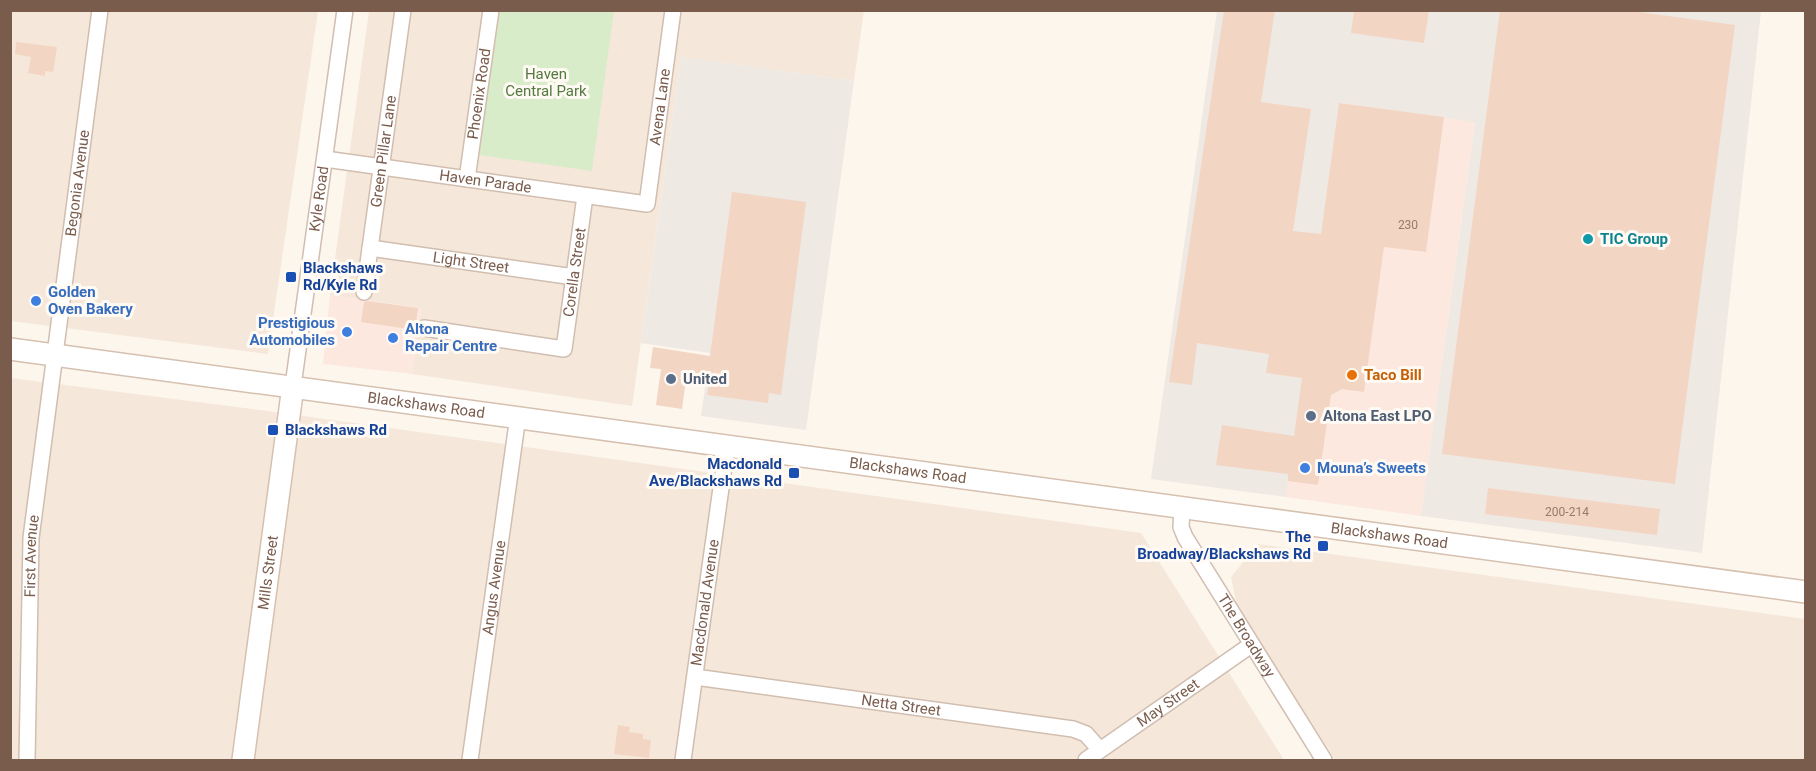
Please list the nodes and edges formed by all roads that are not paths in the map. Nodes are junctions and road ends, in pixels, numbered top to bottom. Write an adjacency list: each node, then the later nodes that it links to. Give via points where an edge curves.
1 (100, 10): 16 (street, Begonia Avenue)
2 (345, 10): 6 (street, Kyle Road)
3 (403, 10): 7 (street, Green Pillar Lane)
4 (491, 10): 8 (street, Phoenix Road)
5 (673, 10): 10 (street, Avena Lane)
6 (324, 159): 7 (street, Haven Parade); 17 (street, Kyle Road)
7 (381, 167): 8 (street, Haven Parade); 11 (street, Green Pillar Lane)
8 (467, 179): 9 (street, Haven Parade)
9 (585, 196): 10 (street, Haven Parade); 12 (street, Corella Street)
10 (647, 204)
11 (370, 248): 12 (street, Light Street); 13 (street, Green Pillar Lane)
12 (574, 276): 14 (street, Corella Street, via 564,349)
13 (364, 292)
14 (424, 328)
15 (10, 348): 16 (main road, Blackshaws Road)
16 (55, 354): 17 (main road, Blackshaws Road); 25 (street, First Avenue, via 31,538)
17 (293, 386): 18 (main road, Blackshaws Road); 26 (main road, Mills Street)
18 (518, 416): 19 (main road, Blackshaws Road); 27 (street, Angus Avenue)
19 (728, 445): 20 (main road, Blackshaws Road); 23 (street, Macdonald Avenue)
20 (1182, 507): 21 (main road, Blackshaws Road); 22 (street, The Broadway, via 1185,537)
21 (1806, 592)
22 (1251, 645): 24 (street, May Street); 30 (street, The Broadway)
23 (695, 677): 24 (street, Netta Street, via 1073,729 1086,734); 28 (street, Macdonald Avenue)
24 (1100, 750): 29 (street, May Street)
25 (27, 760)
26 (243, 760)
27 (470, 760)
28 (683, 760)
29 (1086, 760)
30 (1324, 760)

